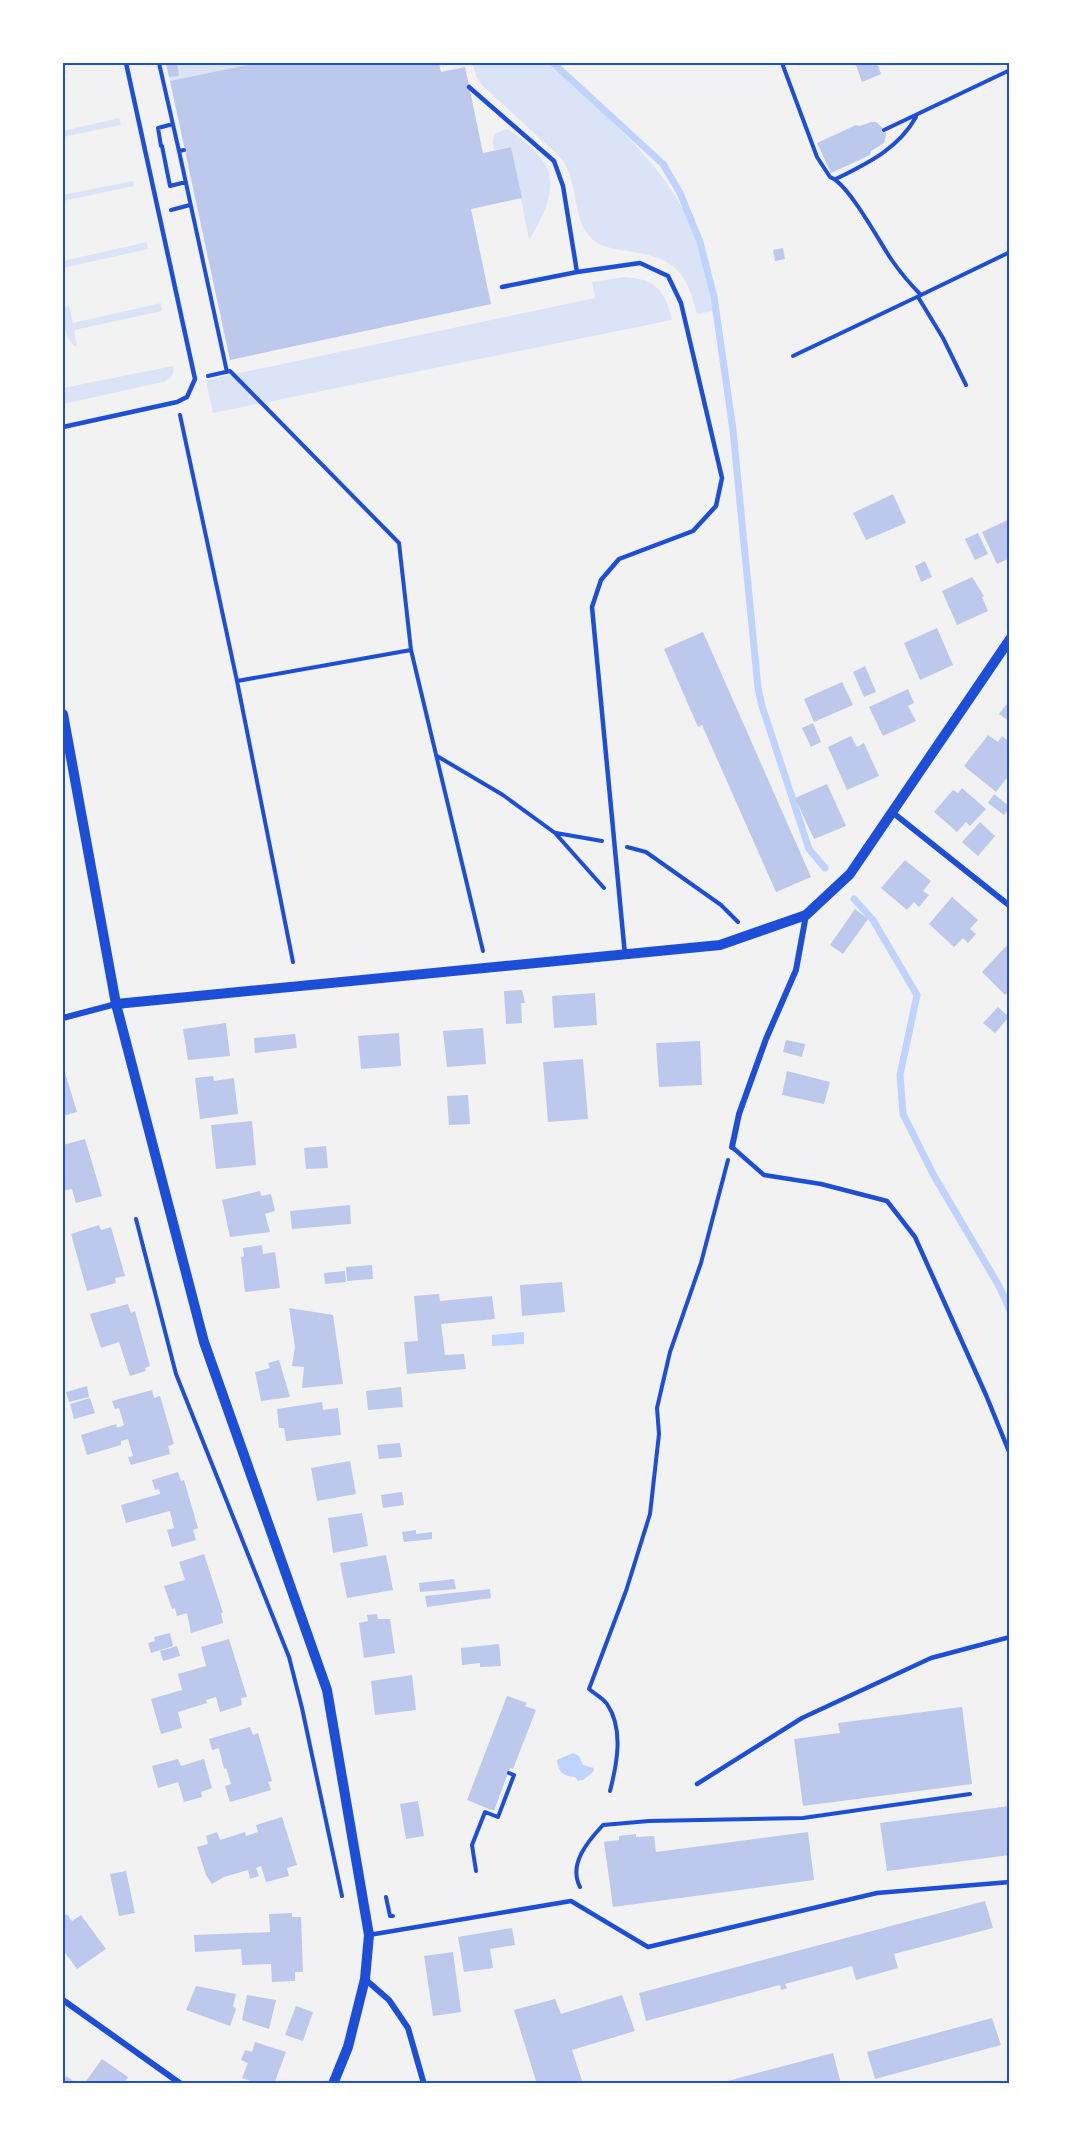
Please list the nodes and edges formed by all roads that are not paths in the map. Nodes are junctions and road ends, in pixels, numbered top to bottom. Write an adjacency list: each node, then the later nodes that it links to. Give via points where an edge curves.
1 (126, 63): 5 (lane, via 195,379 187,397 177,402)
2 (469, 87): 3 (lane, via 554,161 563,186)
3 (577, 272): 4 (lane); 11 (lane, via 640,263 668,276 681,303 722,478 716,506 693,531 619,559 601,580 592,607)
4 (502, 287)
5 (63, 427)
6 (1010, 639): 8 (street)
7 (63, 714): 12 (street)
8 (892, 812): 9 (street); 10 (street, via 850,874)
9 (1010, 906)
10 (806, 915): 11 (street, via 720,945); 14 (street, via 796,970 766,1039 739,1114)
11 (625, 955): 12 (street)
12 (116, 1004): 13 (street); 19 (street, via 204,1342 327,1690)
13 (63, 1018)
14 (732, 1147): 15 (lane, via 764,1175 887,1201 915,1237)
15 (1010, 1454)
16 (1010, 1637): 17 (lane, via 931,1658 813,1713)
17 (697, 1784)
18 (1010, 1882): 19 (lane, via 877,1893 648,1947 571,1900)
19 (369, 1935): 20 (street)
20 (365, 1979): 23 (street, via 348,2047); 24 (street, via 389,2000 408,2028)
21 (63, 2000): 22 (street)
22 (181, 2084)
23 (333, 2084)
24 (424, 2084)

